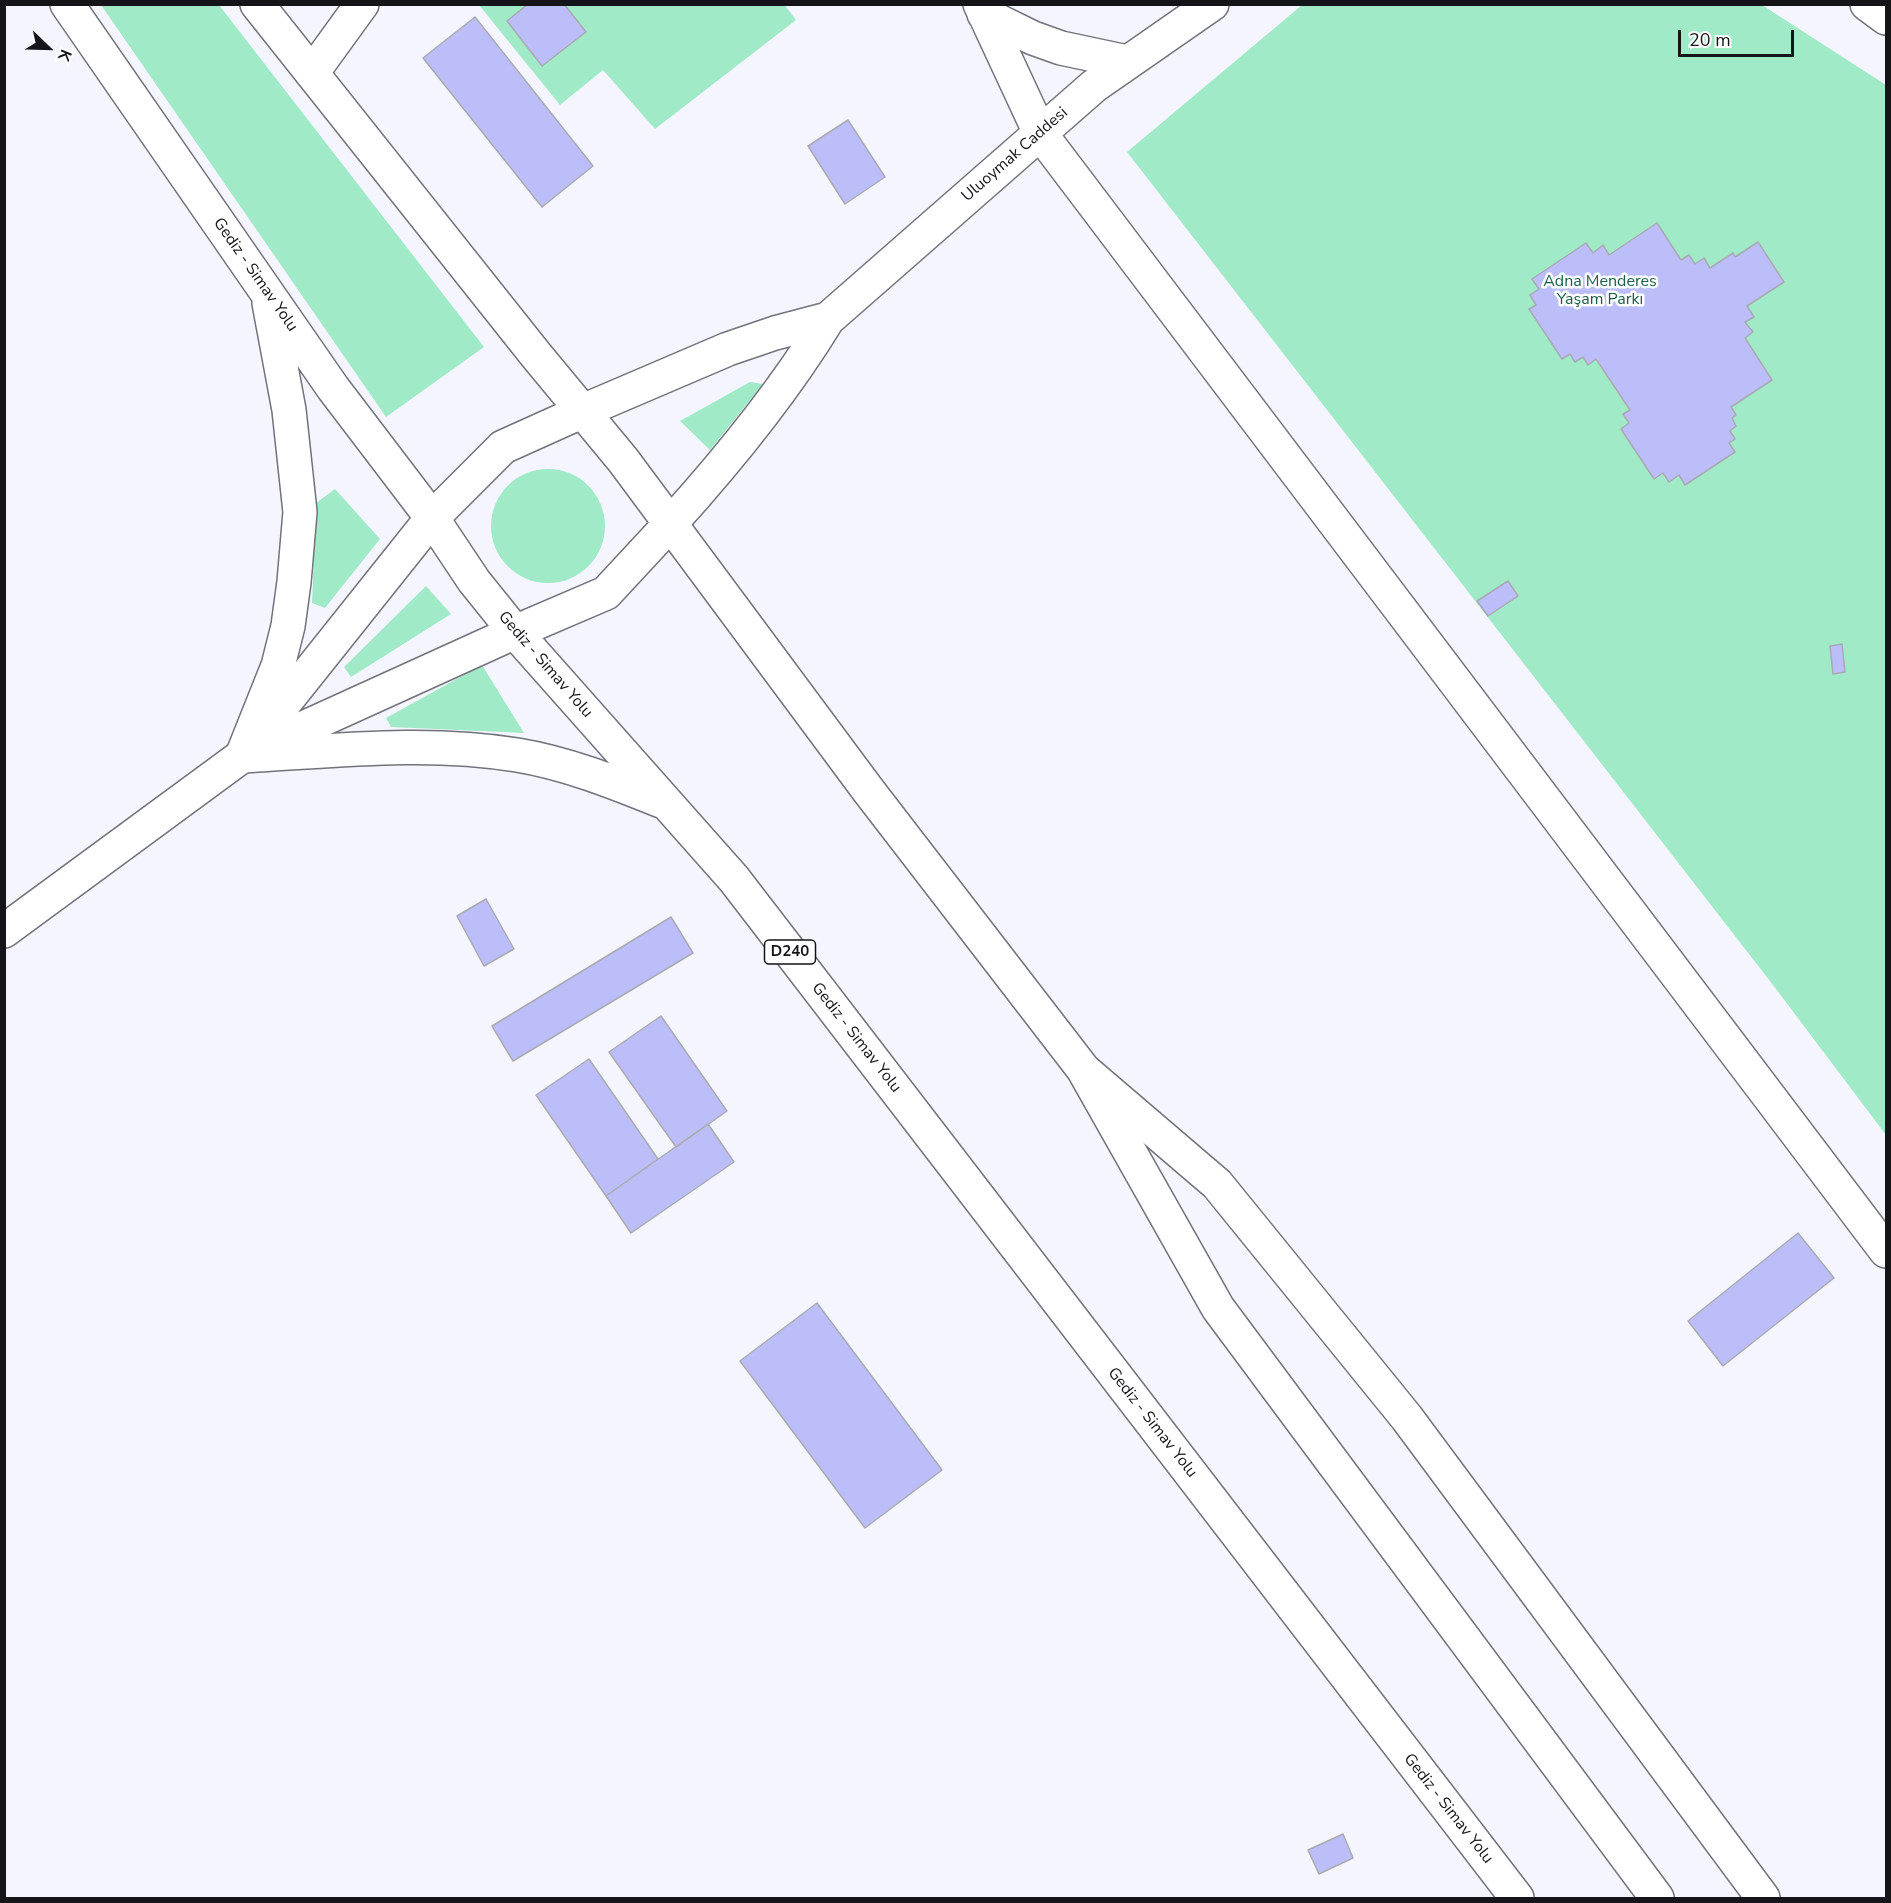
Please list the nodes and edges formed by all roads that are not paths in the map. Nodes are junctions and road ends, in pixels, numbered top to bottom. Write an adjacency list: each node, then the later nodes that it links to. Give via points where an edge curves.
1 (68, 4): 11 (main road, Gediz - Simav Yolu / D240)
2 (256, 4): 9 (main road)
3 (362, 4): 9 (main road)
4 (1212, 4): 8 (main road, Uluoymak Caddesi)
5 (1867, 4): 7 (main road)
6 (982, 9): 8 (main road, via 1033,38); 10 (main road)
7 (1887, 18)
8 (1127, 62): 10 (main road, Uluoymak Caddesi)
9 (312, 73): 13 (main road)
10 (1040, 133): 12 (main road, Uluoymak Caddesi); 21 (main road)
11 (267, 292): 14 (main road, Gediz - Simav Yolu / D240, via 333,388); 17 (main road, via 289,410 300,512 288,626 278,666)
12 (828, 319): 13 (main road, via 728,349); 15 (main road, via 801,364 731,456)
13 (583, 411): 14 (main road, via 503,447); 15 (main road)
14 (432, 518): 16 (main road, Gediz - Simav Yolu / D240, via 474,581); 17 (main road)
15 (671, 523): 16 (main road, via 606,593); 20 (main road, via 868,790)
16 (515, 632): 17 (main road); 18 (main road, Gediz - Simav Yolu / D240)
17 (242, 756): 18 (main road, via 388,748 480,750 520,755 572,769); 19 (main road)
18 (667, 803): 22 (main road, Gediz - Simav Yolu / D240, via 734,879)
19 (4, 931)
20 (1083, 1069): 23 (main road, via 1218,1308); 24 (main road, via 1217,1184 1407,1418)
21 (1887, 1251)
22 (1517, 1899)
23 (1657, 1899)
24 (1763, 1899)

